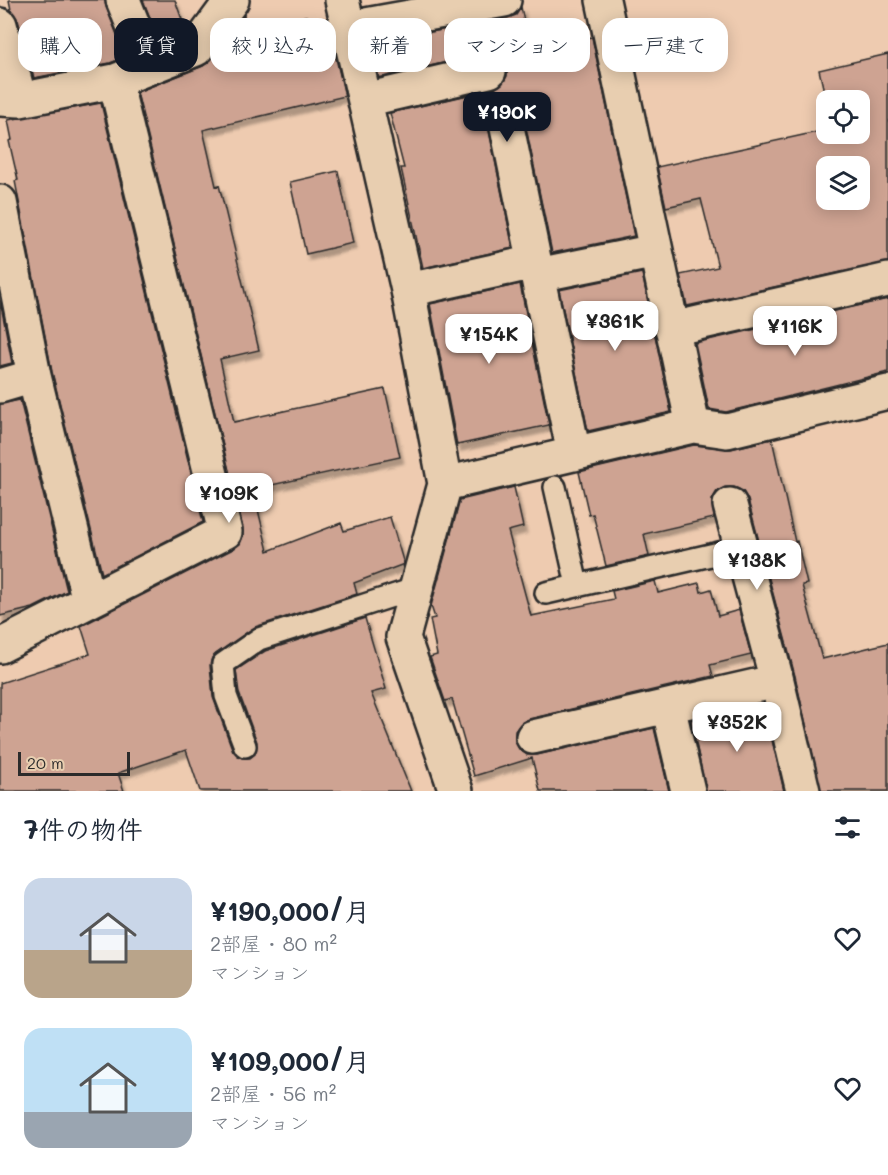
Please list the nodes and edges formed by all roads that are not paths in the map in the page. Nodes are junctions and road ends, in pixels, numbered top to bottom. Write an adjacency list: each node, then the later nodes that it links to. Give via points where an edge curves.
1 (123, 0): 6 (street)
2 (232, 0): 8 (street)
3 (504, 0): 5 (street)
4 (603, 0): 16 (street)
5 (345, 14): 13 (street)
6 (130, 18)
7 (0, 25): 12 (street)
8 (198, 46)
9 (138, 72): 11 (street)
10 (485, 72): 13 (street)
11 (115, 81): 12 (street); 33 (street, via 225,532)
12 (10, 100)
13 (365, 100): 19 (street)
14 (507, 127): 17 (street)
15 (0, 202): 21 (street)
16 (656, 251): 17 (street); 20 (street)
17 (536, 269): 19 (street); 25 (street)
18 (888, 280): 20 (street)
19 (408, 291): 26 (street)
20 (672, 329): 24 (street)
21 (34, 376): 22 (street); 33 (street)
22 (0, 386)
23 (888, 392): 24 (street, via 727,431)
24 (693, 426): 25 (street)
25 (574, 454): 26 (street)
26 (445, 484): 31 (street)
27 (555, 487): 30 (lane)
28 (730, 505): 29 (street)
29 (741, 548): 30 (lane); 35 (street)
30 (577, 585): 32 (lane)
31 (417, 588): 38 (lane, via 259,639 223,664 226,696); 39 (street, via 403,637)
32 (546, 593)
33 (89, 601): 34 (street)
34 (0, 646)
35 (777, 681): 36 (street); 41 (street)
36 (668, 706): 37 (street); 40 (street)
37 (533, 737)
38 (244, 746)
39 (456, 791)
40 (688, 791)
41 (803, 791)

